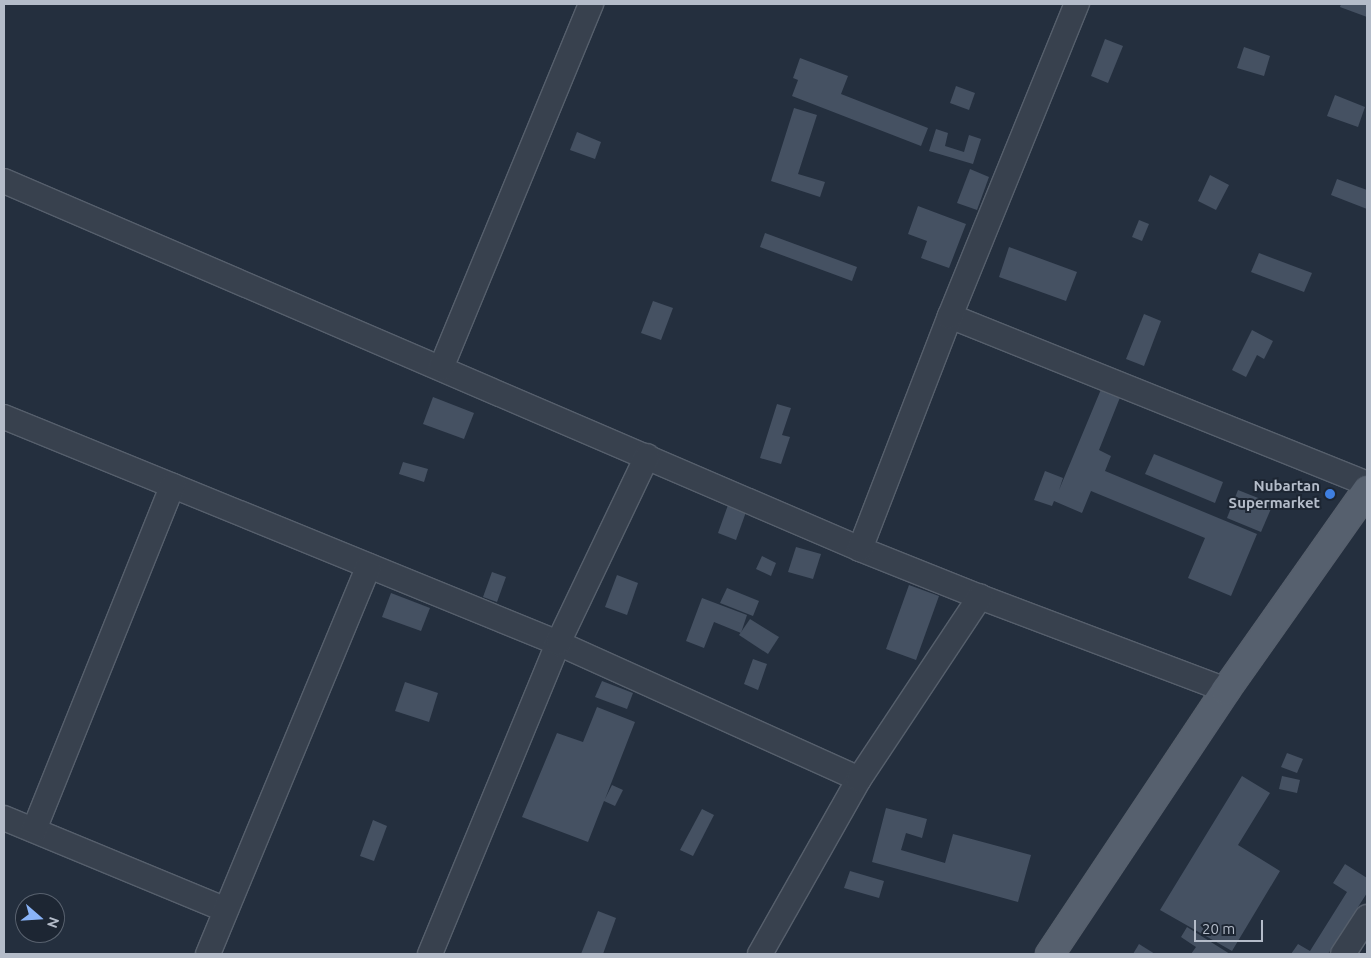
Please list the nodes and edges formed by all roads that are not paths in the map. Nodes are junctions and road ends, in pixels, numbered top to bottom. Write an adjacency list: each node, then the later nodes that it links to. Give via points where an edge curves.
1 (591, 4): 5 (street)
2 (1077, 4): 4 (street)
3 (4, 181): 5 (street)
4 (950, 316): 8 (street); 11 (street)
5 (441, 368): 7 (street)
6 (4, 417): 9 (street)
7 (646, 456): 11 (street); 14 (street)
8 (1367, 484)
9 (172, 486): 12 (street); 18 (street)
10 (1367, 490): 15 (main road)
11 (860, 549): 13 (street)
12 (369, 566): 14 (street); 19 (street)
13 (980, 597): 15 (street); 16 (street)
14 (558, 643): 16 (street); 22 (street)
15 (1226, 690): 24 (main road)
16 (859, 779): 23 (street)
17 (4, 818): 18 (street)
18 (34, 830): 19 (street)
19 (226, 910): 21 (street)
20 (1367, 917): 25 (street)
21 (208, 954)
22 (430, 954)
23 (760, 954)
24 (1050, 954)
25 (1343, 954)

